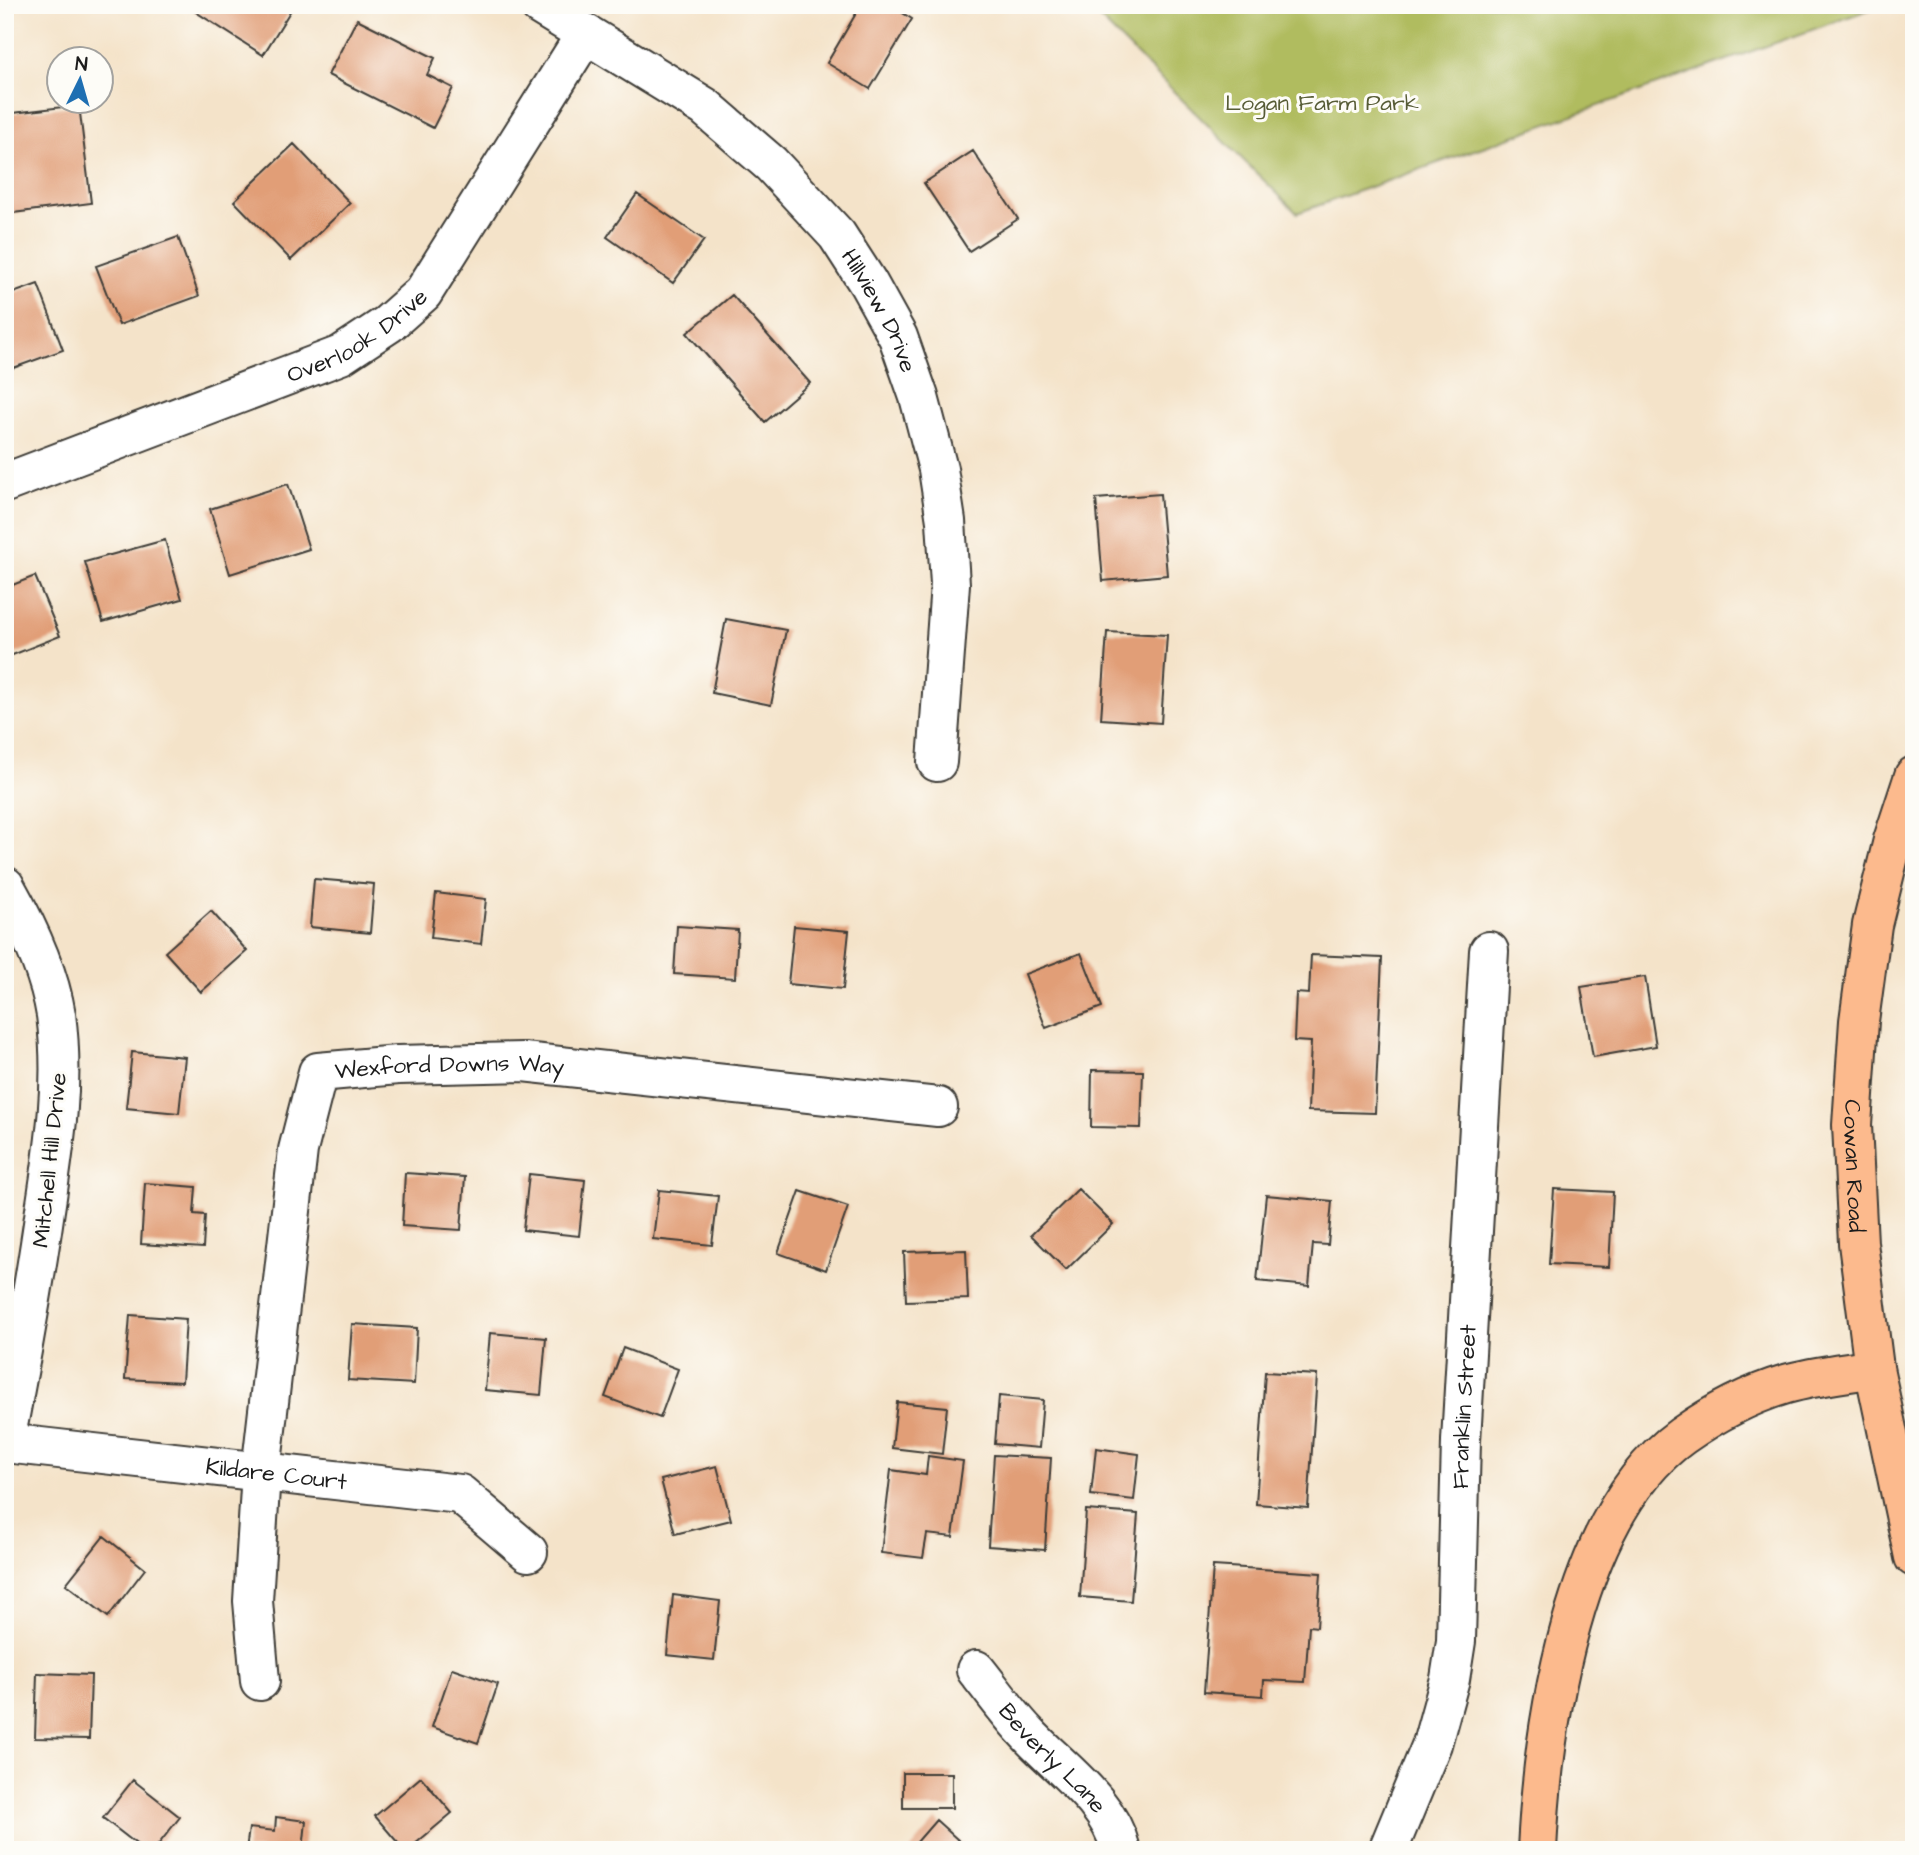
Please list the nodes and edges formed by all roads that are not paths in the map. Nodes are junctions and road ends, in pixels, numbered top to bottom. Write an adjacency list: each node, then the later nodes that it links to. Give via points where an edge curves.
1 (539, 5): 2 (street, Hillview Drive)
2 (585, 35): 3 (street, Overlook Drive, via 423,293 388,324 341,355); 4 (street, Hillview Drive, via 705,107 771,164 837,235 898,337 939,469 946,521 950,584)
3 (5, 483)
4 (937, 762)
5 (1914, 776): 9 (main road, Cowan Road, via 1872,925 1859,1021 1852,1125 1858,1243)
6 (5, 886): 10 (street, Mitchell Hill Drive, via 44,974 61,1059 57,1136)
7 (1489, 951): 17 (street, Franklin Street, via 1461,1441 1456,1641 1433,1744)
8 (938, 1107): 11 (street, Wexford Downs Way, via 523,1062 318,1072 298,1150)
9 (1874, 1368): 13 (main road, Cowan Road); 18 (main road, via 1786,1384 1730,1408 1679,1438 1627,1494 1599,1545 1579,1598 1557,1689)
10 (5, 1442): 11 (street, Kildare Court)
11 (261, 1472): 12 (street, Kildare Court, via 460,1494); 15 (street, Wexford Downs Way, via 253,1601)
12 (528, 1552)
13 (1914, 1557)
14 (976, 1670): 16 (street, Beverly Lane, via 1028,1734 1080,1783 1111,1826)
15 (260, 1681)
16 (1121, 1850)
17 (1388, 1850)
18 (1537, 1850)

